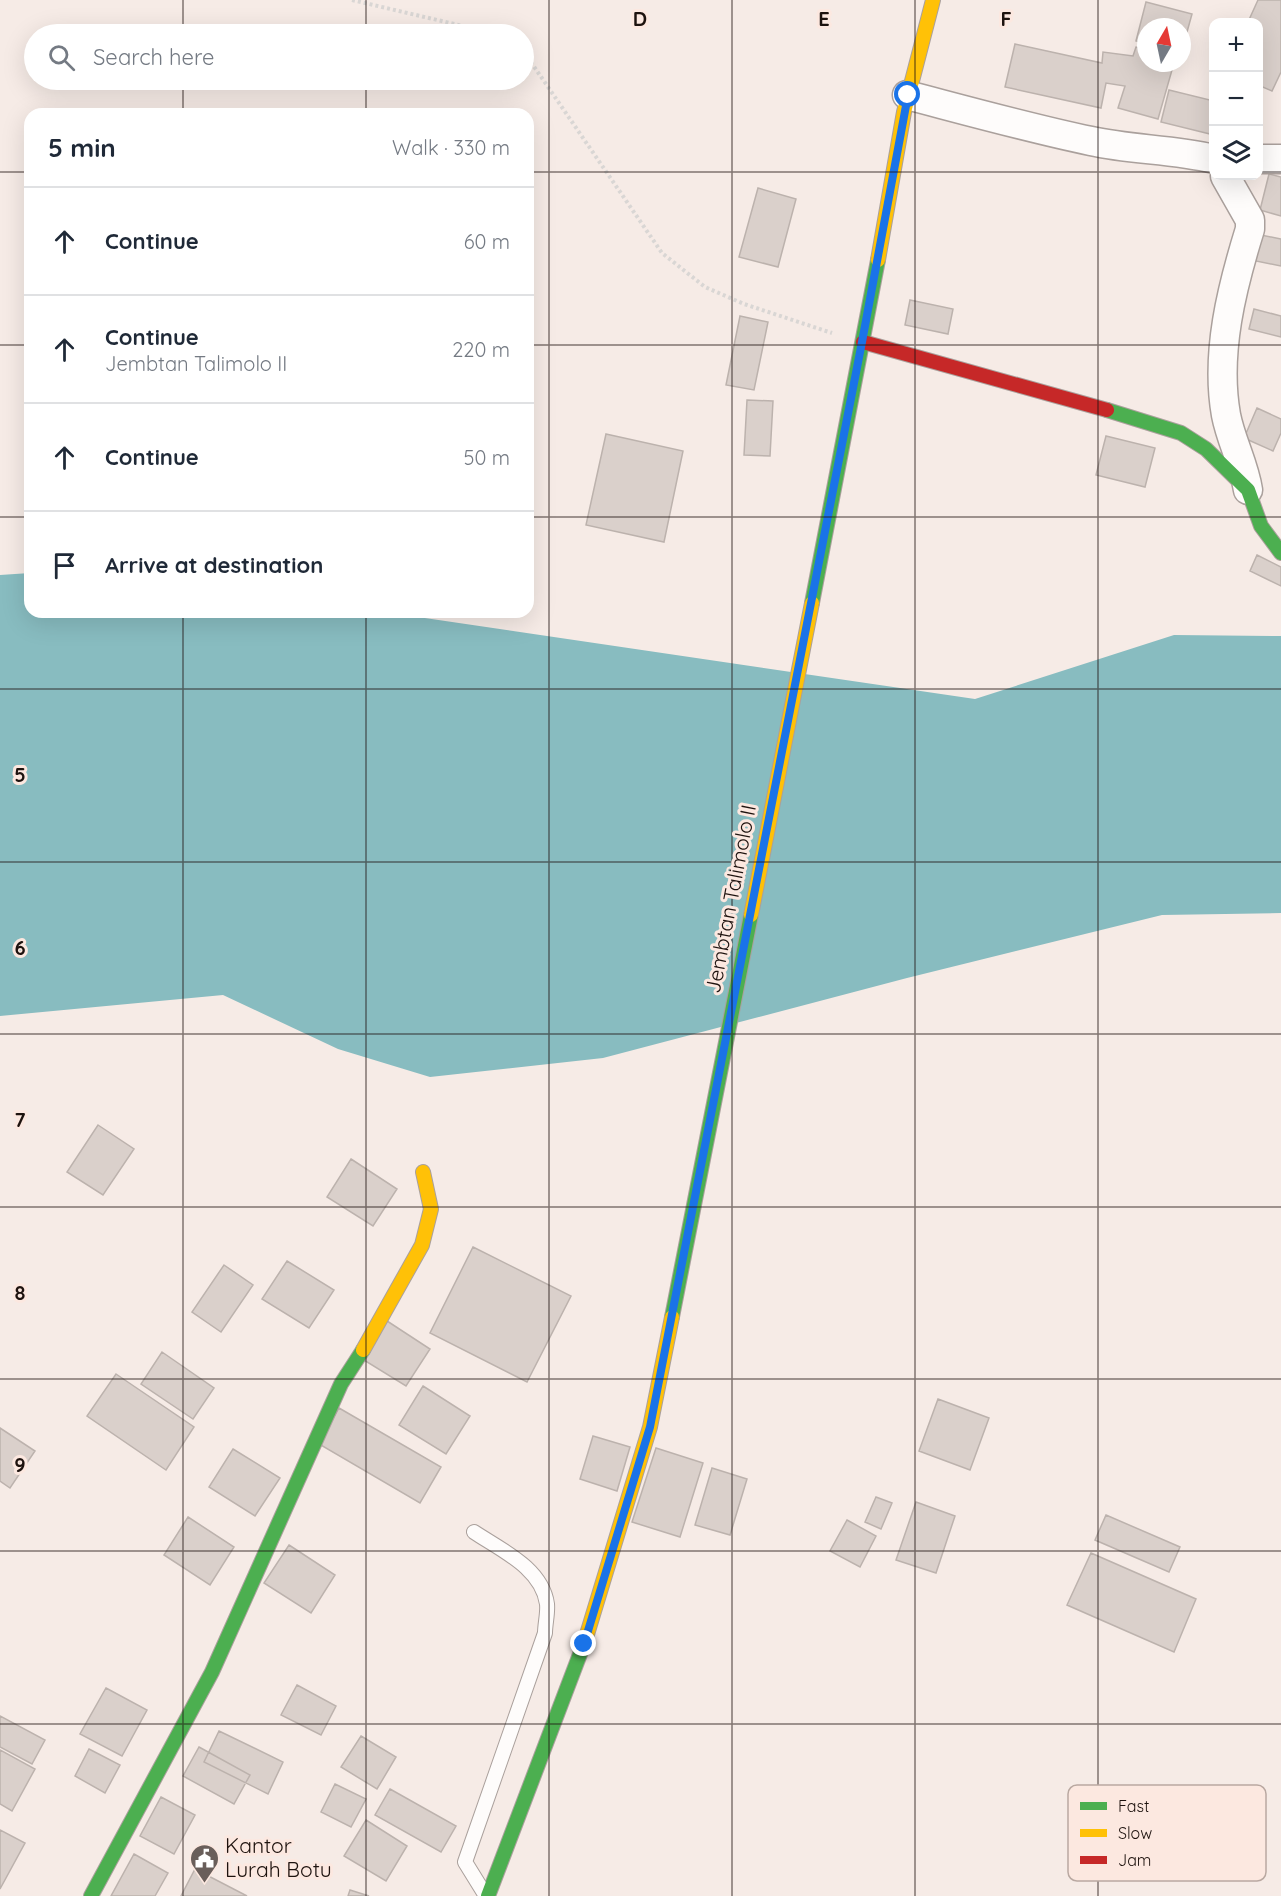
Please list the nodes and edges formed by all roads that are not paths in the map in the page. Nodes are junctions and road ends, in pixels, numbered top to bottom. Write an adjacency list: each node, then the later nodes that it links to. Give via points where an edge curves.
1 (933, 0): 2 (street, Jembtan Talimolo II)
2 (908, 95): 3 (street, via 1090,141); 7 (street, Jembtan Talimolo II)
3 (1209, 158)
4 (1263, 159): 5 (street)
5 (1281, 159)
6 (1227, 180): 8 (street, via 1250,220 1233,282 1223,365 1226,414 1244,465)
7 (862, 342): 8 (street, via 1181,433 1206,449); 13 (street, Jembtan Talimolo II, via 650,1427 584,1644)
8 (1248, 490): 9 (street, via 1261,526)
9 (1281, 553)
10 (423, 1172): 12 (street, via 431,1209 422,1245 376,1330 341,1384 212,1672)
11 (474, 1532): 13 (lane, via 526,1566 547,1604 545,1633 465,1862)
12 (91, 1896)
13 (487, 1896)

